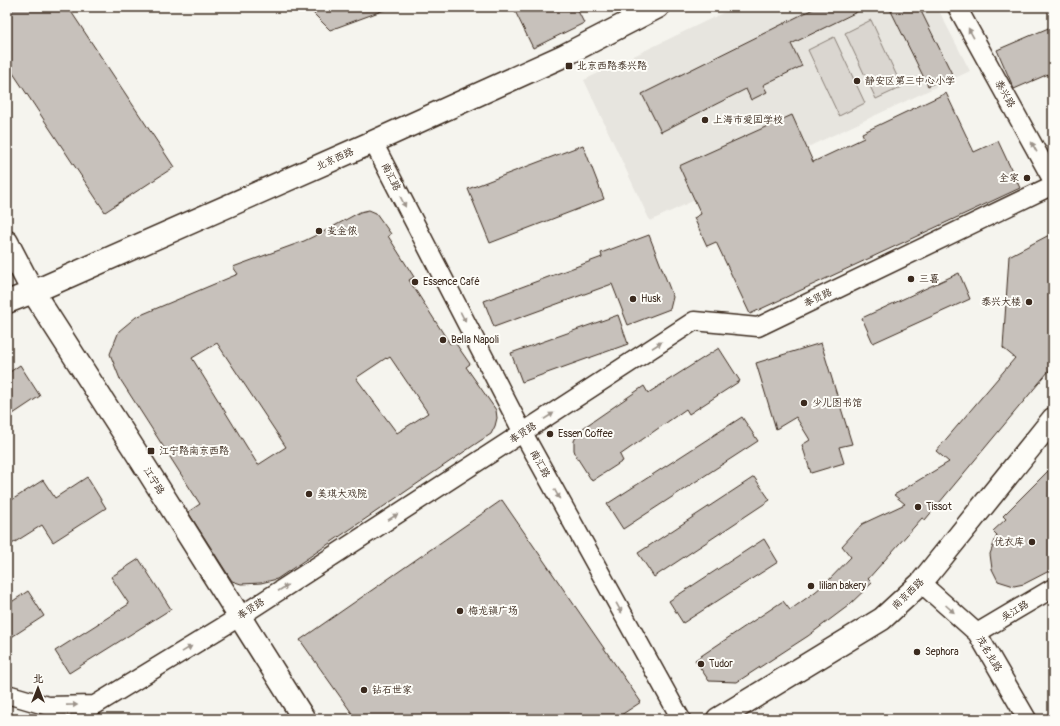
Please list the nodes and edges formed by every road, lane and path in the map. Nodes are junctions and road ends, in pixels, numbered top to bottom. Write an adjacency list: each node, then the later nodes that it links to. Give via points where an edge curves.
1 (658, 7): 3 (main road, 北京西路, via 563,56)
2 (957, 7): 4 (street, 泰兴路, one-way to 2)
3 (373, 142): 7 (main road, 北京西路); 10 (street, 南汇路, one-way to 10)
4 (1053, 181)
5 (1053, 185): 10 (street, 奉贤路, one-way to 5, via 694,321 758,327)
6 (7, 242): 7 (main road, 江宁路)
7 (33, 292): 8 (main road, 北京西路); 13 (main road, 江宁路)
8 (7, 302)
9 (1053, 419): 11 (main road, 南京西路)
10 (523, 433): 13 (street, 奉贤路, one-way to 10); 17 (street, 南汇路, one-way to 17)
11 (921, 583): 14 (street, 茂名北路, one-way to 14); 18 (main road, 南京西路, via 882,619)
12 (1053, 588): 14 (street, 吴江路)
13 (239, 617): 15 (street, 奉贤路, one-way to 13, via 48,706 95,705); 16 (main road, 江宁路)
14 (977, 633): 19 (street, 茂名北路)
15 (7, 694)
16 (304, 719)
17 (681, 719)
18 (718, 719)
19 (1027, 719)

